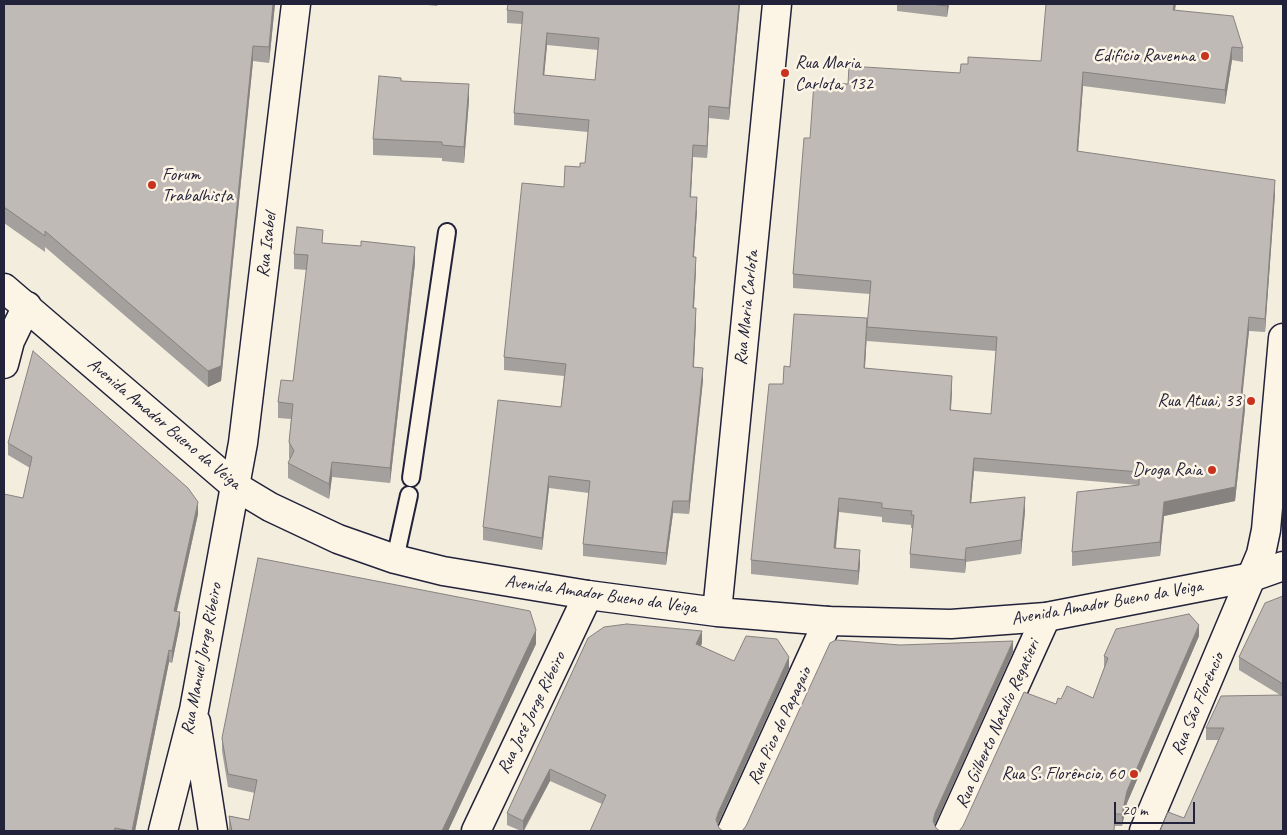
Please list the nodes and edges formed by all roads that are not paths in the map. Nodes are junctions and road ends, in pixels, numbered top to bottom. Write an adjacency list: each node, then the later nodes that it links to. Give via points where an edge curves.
1 (296, 4): 8 (street, Rua Isabel, via 243,443)
2 (777, 4): 13 (street, Rua Maria Carlota)
3 (447, 232): 9 (lane, via 410,486)
4 (4, 288): 5 (street, Avenida Amador Bueno da Veiga)
5 (27, 306): 7 (street, via 10,342); 8 (street, Avenida Amador Bueno da Veiga)
6 (1283, 338): 11 (street, Rua São Florêncio, via 1266,530)
7 (4, 364)
8 (235, 486): 9 (street, Avenida Amador Bueno da Veiga, via 270,507 338,539); 16 (street, Rua Manuel Jorge Ribeiro)
9 (395, 559): 12 (street, Avenida Amador Bueno da Veiga, via 443,571)
10 (1283, 566): 11 (street, Avenida Amador Bueno da Veiga)
11 (1252, 577): 14 (street, Avenida Amador Bueno da Veiga); 22 (street, Rua São Florêncio)
12 (588, 595): 13 (street, Avenida Amador Bueno da Veiga); 19 (street, Rua José Jorge Ribeiro)
13 (717, 612): 15 (street, Avenida Amador Bueno da Veiga)
14 (1046, 616): 15 (street, Avenida Amador Bueno da Veiga, via 951,624); 21 (street, Rua Gilberto Natalio Regatieri)
15 (828, 621): 20 (street, Rua Pico do Papagaio)
16 (194, 710): 17 (street, Rua Manuel Jorge Ribeiro); 18 (street)
17 (163, 831)
18 (213, 831)
19 (476, 831)
20 (732, 831)
21 (949, 831)
22 (1144, 831)

